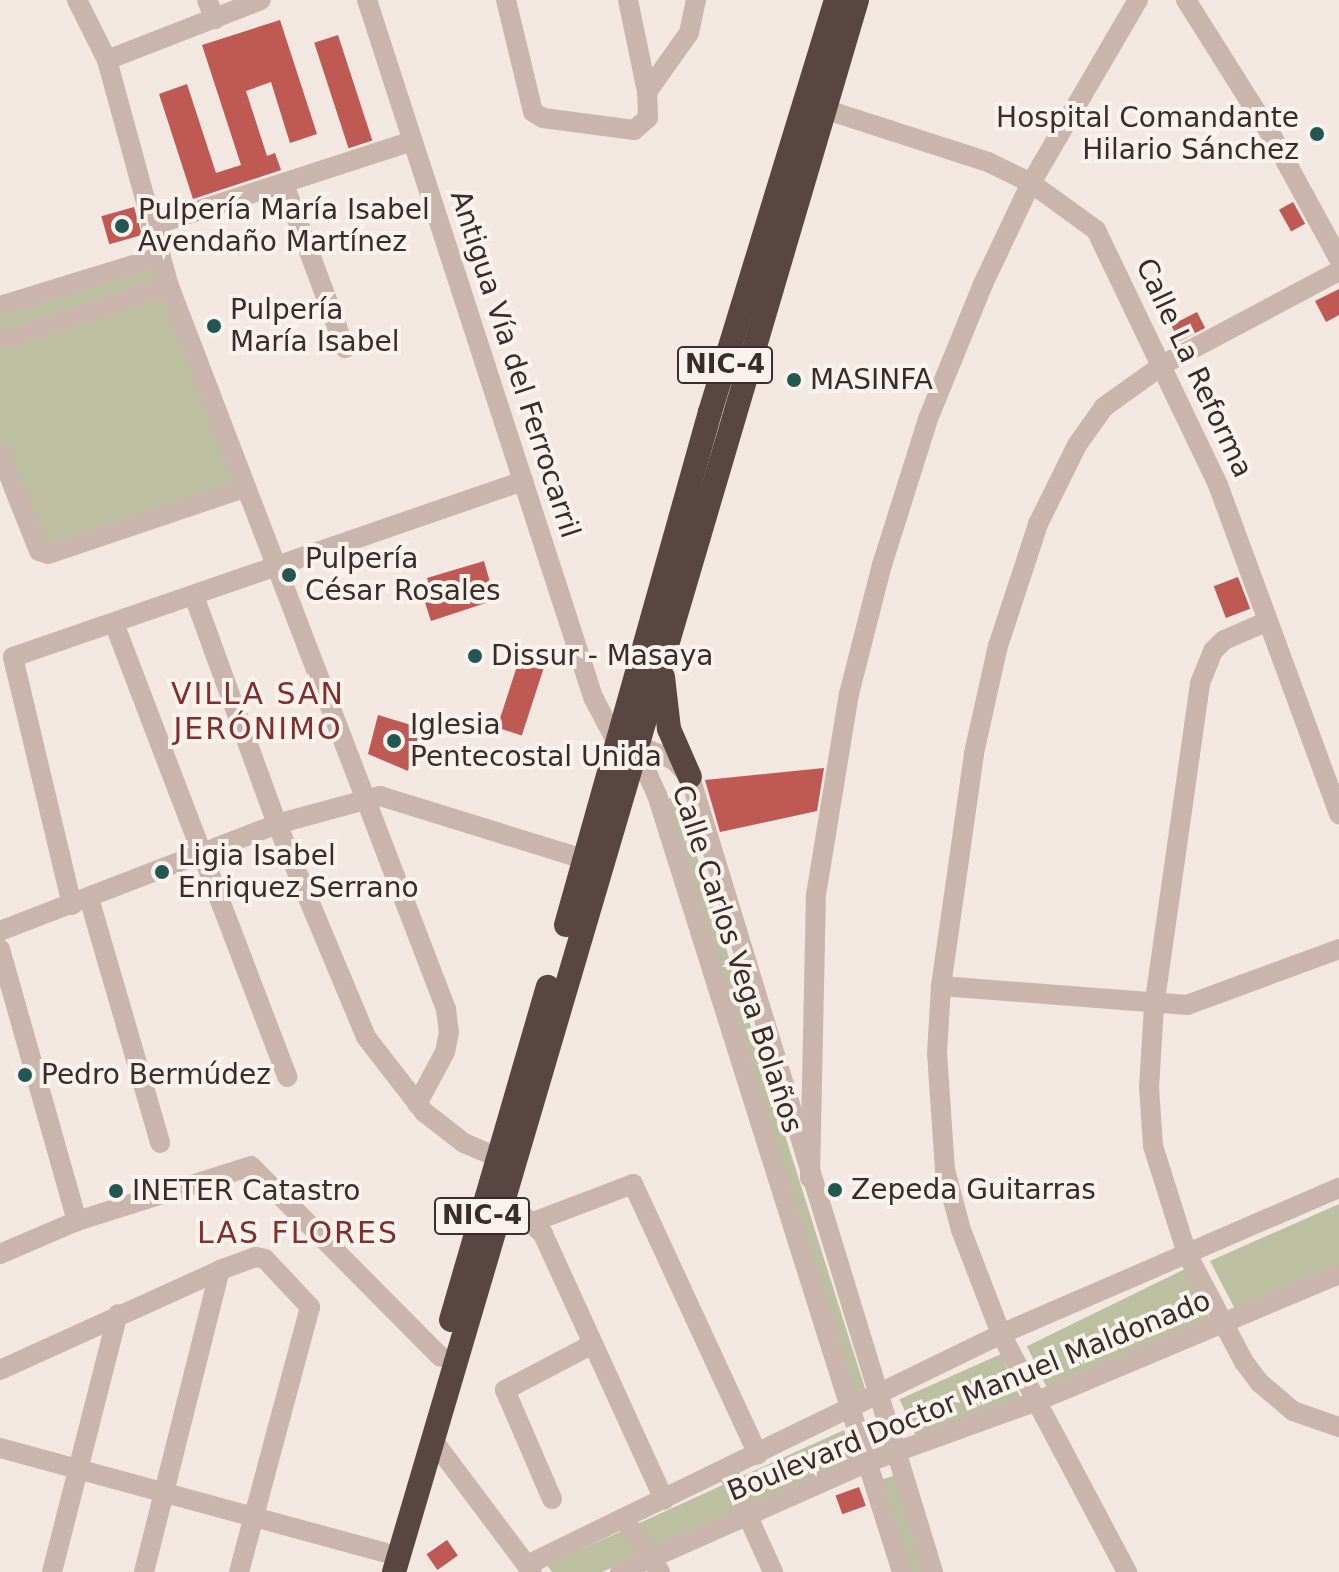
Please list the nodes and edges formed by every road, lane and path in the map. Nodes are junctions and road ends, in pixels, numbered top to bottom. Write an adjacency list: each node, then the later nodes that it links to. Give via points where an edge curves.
1 (77, 0): 13 (street)
2 (207, 0): 12 (street)
3 (261, 0): 12 (street)
4 (367, 0): 16 (street, Antigua Vía del Ferrocarril)
5 (506, 0): 14 (street, via 533,112 543,118 634,130 648,118)
6 (628, 0): 14 (street)
7 (696, 0): 14 (street, via 689,33)
8 (836, 0): 36 (highway, NIC-4, via 710,412)
9 (857, 0): 15 (highway, NIC-4)
10 (1138, 0): 17 (street)
11 (1186, 0): 21 (street, via 1273,138)
12 (215, 19): 13 (street)
13 (107, 60): 19 (street)
14 (647, 92)
15 (824, 109): 17 (street, Calle La Reforma, via 936,144); 35 (highway, NIC-4)
16 (413, 141): 18 (street); 29 (street, Antigua Vía del Ferrocarril)
17 (1031, 183): 27 (street, Calle La Reforma, via 1096,230); 53 (street, via 928,419 849,694 816,895)
18 (285, 187): 19 (street); 26 (street)
19 (151, 226): 20 (street)
20 (159, 257): 23 (street); 24 (street)
21 (1339, 259)
22 (1339, 271): 27 (street)
23 (169, 286): 25 (street, via 11,338); 30 (street)
24 (0, 306)
25 (0, 335)
26 (345, 348)
27 (1164, 364): 33 (street, Calle La Reforma, via 1218,485); 47 (street, via 1104,407 1077,445 1038,524 998,646 974,753)
28 (0, 453): 30 (street, via 39,551 48,554)
29 (523, 481): 31 (street); 36 (street, Antigua Vía del Ferrocarril, via 593,697)
30 (244, 488): 31 (street)
31 (275, 566): 32 (street); 38 (street)
32 (194, 596): 34 (street); 40 (street)
33 (1268, 621): 39 (street, Calle La Reforma); 48 (street, via 1224,640 1213,651 1200,684)
34 (114, 623): 41 (street); 43 (street, via 17,654 12,661)
35 (662, 655): 36 (highway, NIC-4); 37 (highway, via 669,729)
36 (630, 750): 37 (street, Calle Carlos Vega Bolaños, via 674,760); 42 (highway, NIC-4); 70 (street, Calle Carlos Vega Bolaños, via 657,795)
37 (690, 777): 53 (street, Calle Carlos Vega Bolaños)
38 (361, 799): 40 (street); 42 (street, via 406,800); 50 (street, via 446,1009 445,1052)
39 (1339, 814)
40 (277, 824): 41 (street); 50 (street, via 366,1037)
41 (203, 853): 43 (street); 49 (street)
42 (593, 862): 52 (highway, NIC-4); 55 (highway, NIC-4)
43 (81, 902): 44 (street); 51 (street)
44 (0, 931)
45 (0, 949): 56 (street)
46 (1339, 949): 48 (street, via 1218,998)
47 (941, 986): 48 (street); 64 (street, via 937,1054 945,1170 961,1230)
48 (1154, 1006): 59 (street, via 1149,1087 1153,1146)
49 (287, 1077)
50 (417, 1104): 52 (street, via 464,1143)
51 (160, 1143)
52 (499, 1158): 66 (highway, NIC-4)
53 (810, 1178): 68 (street, Calle Carlos Vega Bolaños)
54 (1339, 1188): 59 (street, Boulevard Doctor Manuel Maldonado)
55 (502, 1210): 57 (street); 72 (highway, NIC-4)
56 (77, 1221): 58 (street); 66 (street, via 251,1166)
57 (533, 1222): 65 (street); 75 (street, via 633,1184)
58 (0, 1254)
59 (1187, 1254): 63 (street); 64 (street, Boulevard Doctor Manuel Maldonado)
60 (220, 1270): 62 (street); 79 (street); 83 (street, via 260,1257 310,1307)
61 (1339, 1274): 63 (street, Boulevard Doctor Manuel Maldonado)
62 (118, 1314): 67 (street); 77 (street)
63 (1226, 1324): 69 (street, Boulevard Doctor Manuel Maldonado); 71 (street, via 1244,1362 1275,1398)
64 (1001, 1334): 68 (street, Boulevard Doctor Manuel Maldonado); 69 (street)
65 (593, 1344): 80 (street, via 505,1390); 81 (street)
66 (441, 1357): 85 (highway, NIC-4)
67 (0, 1370)
68 (878, 1395): 70 (street, Boulevard Doctor Manuel Maldonado); 74 (street, Calle Carlos Vega Bolaños)
69 (1035, 1402): 74 (street, Boulevard Doctor Manuel Maldonado); 95 (street)
70 (850, 1409): 75 (street, Boulevard Doctor Manuel Maldonado); 76 (street, Calle Carlos Vega Bolaños)
71 (1339, 1427)
72 (432, 1439): 85 (highway, NIC-4); 87 (street)
73 (0, 1448): 77 (street)
74 (895, 1452): 76 (street, Boulevard Doctor Manuel Maldonado); 94 (street, Calle Carlos Vega Bolaños)
75 (758, 1455): 78 (street, Boulevard Doctor Manuel Maldonado)
76 (868, 1462): 82 (street, Boulevard Doctor Manuel Maldonado); 88 (street, Calle Carlos Vega Bolaños)
77 (78, 1470): 79 (street); 89 (street)
78 (727, 1470): 81 (street, Boulevard Doctor Manuel Maldonado); 82 (street)
79 (163, 1491): 83 (street); 90 (street)
80 (552, 1499)
81 (664, 1500): 84 (street, Boulevard Doctor Manuel Maldonado)
82 (746, 1514): 86 (street, Boulevard Doctor Manuel Maldonado); 93 (street)
83 (254, 1515): 85 (street); 91 (street)
84 (624, 1519): 86 (street); 87 (street, Boulevard Doctor Manuel Maldonado)
85 (385, 1565)
86 (655, 1565): 92 (street, Boulevard Doctor Manuel Maldonado)
87 (530, 1568)
88 (895, 1569)
89 (52, 1572)
90 (144, 1572)
91 (239, 1572)
92 (620, 1572)
93 (773, 1572)
94 (933, 1572)
95 (1127, 1572)

